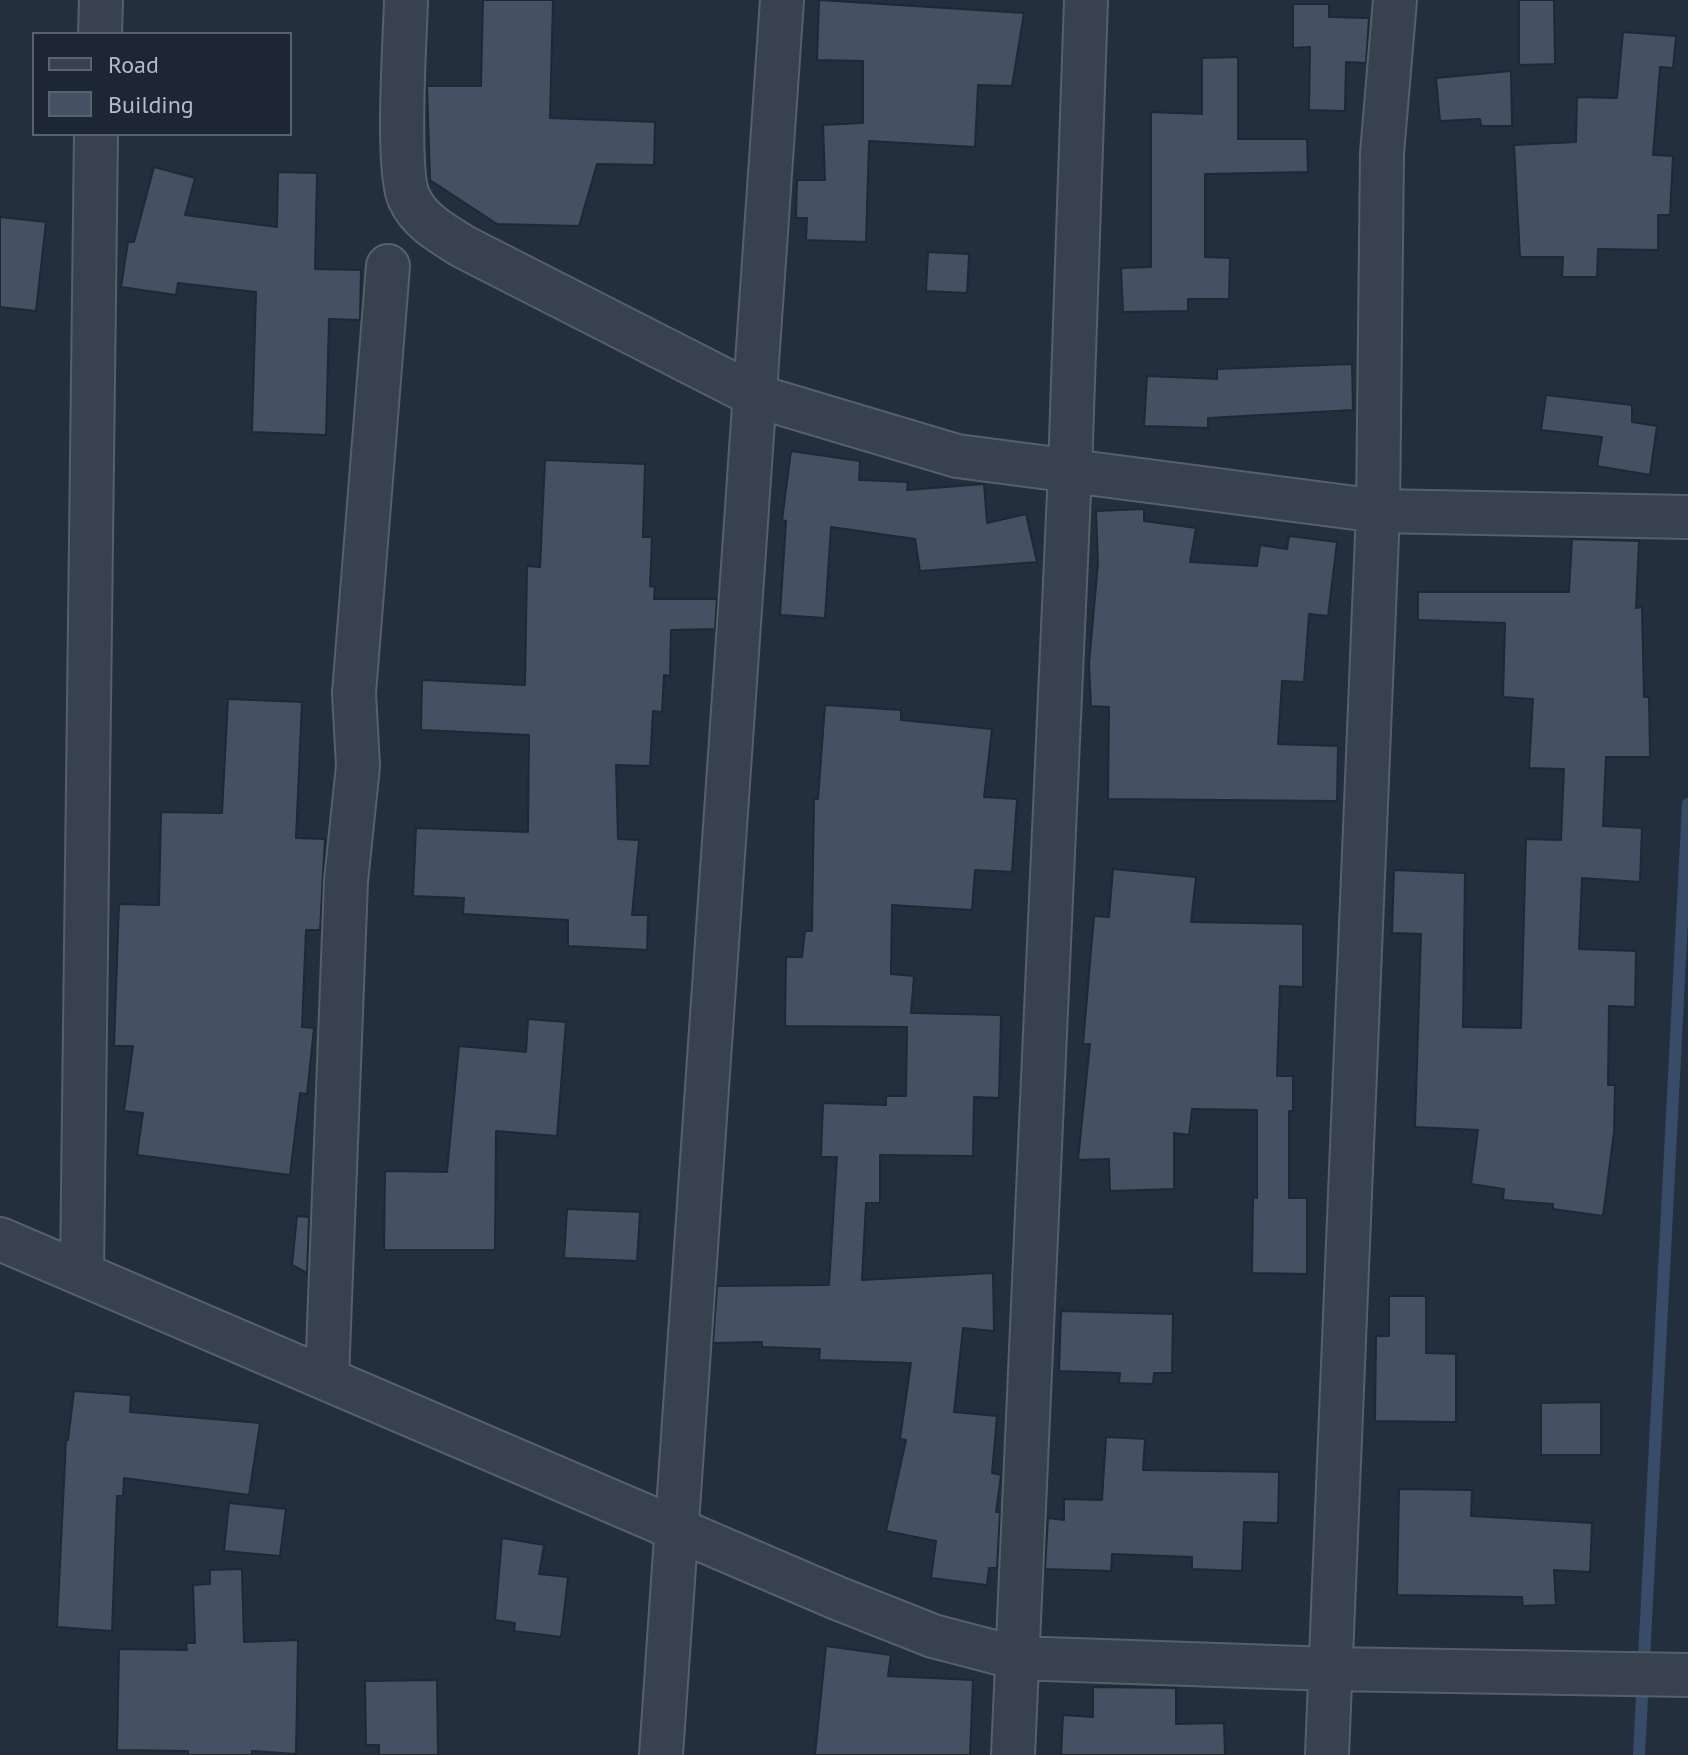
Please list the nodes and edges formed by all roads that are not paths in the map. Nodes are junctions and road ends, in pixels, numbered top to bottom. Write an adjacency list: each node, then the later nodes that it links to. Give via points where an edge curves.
1 (101, 0): 6 (street)
2 (406, 0): 9 (street, via 403,158 408,197 427,223 464,247)
3 (782, 0): 9 (street)
4 (1086, 0): 10 (street)
5 (1395, 0): 11 (street, via 1382,153)
6 (100, 32)
7 (96, 136): 14 (street)
8 (388, 266): 15 (street, via 354,693 358,766 346,881)
9 (756, 396): 10 (street, via 957,456); 16 (street)
10 (1070, 470): 11 (street); 17 (street)
11 (1378, 511): 12 (street); 18 (street)
12 (1683, 517)
13 (0, 1239): 14 (street)
14 (82, 1271): 15 (street)
15 (327, 1378): 16 (street)
16 (674, 1528): 17 (street, via 933,1636); 20 (street)
17 (1017, 1658): 18 (street); 21 (street)
18 (1331, 1669): 19 (street); 22 (street)
19 (1677, 1675)
20 (661, 1755)
21 (1013, 1755)
22 (1327, 1755)

